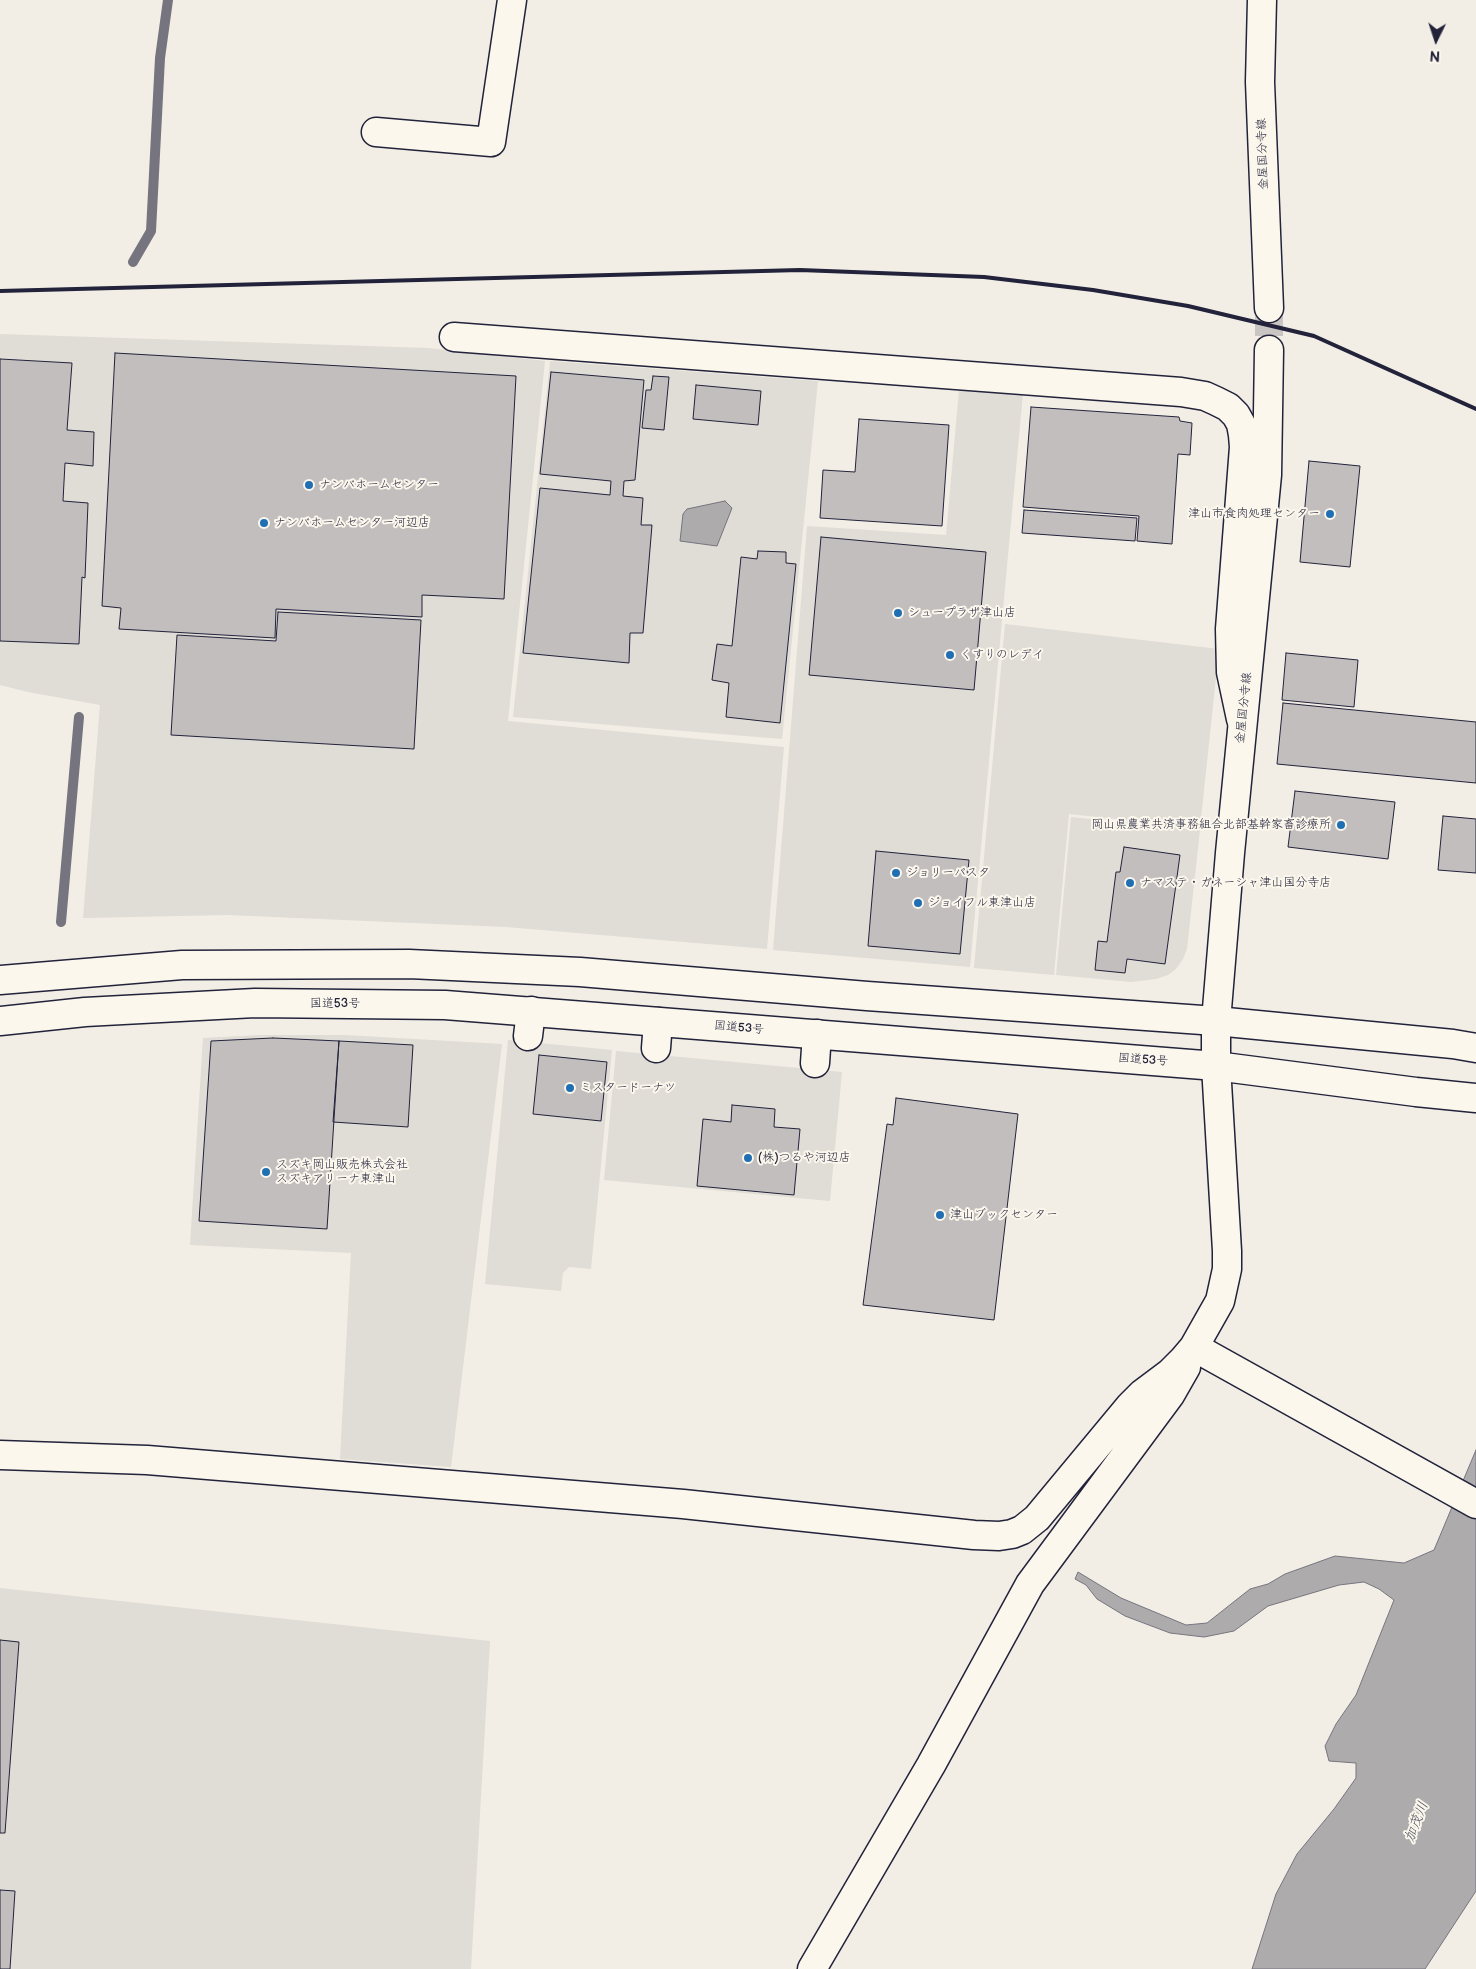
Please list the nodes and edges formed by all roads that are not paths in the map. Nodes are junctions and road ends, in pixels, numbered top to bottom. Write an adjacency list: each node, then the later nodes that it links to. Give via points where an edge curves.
1 (512, 0): 3 (main road, via 490,142)
2 (1262, 0): 4 (main road, 金屋国分寺線, via 1260,82)
3 (376, 132)
4 (1269, 308)
5 (454, 337): 7 (main road, via 1181,392 1216,401 1236,415 1241,424 1244,447 1230,629 1231,672)
6 (1269, 350): 7 (main road, 金屋国分寺線, via 1267,475)
7 (1242, 725): 10 (main road, 金屋国分寺線)
8 (0, 980): 10 (main road, via 182,965 410,964 580,972)
9 (0, 1021): 11 (main road, 国道53号, via 84,1012 255,1003 445,1005 529,1024 657,1035)
10 (1216, 1021): 12 (main road); 14 (main road, 金屋国分寺線)
11 (818, 1034): 13 (main road); 14 (main road, 国道53号)
12 (1464, 1046)
13 (815, 1064)
14 (1216, 1066): 15 (main road, 国道53号); 16 (main road, 金屋国分寺線, via 1227,1269 1220,1300)
15 (1476, 1098)
16 (1194, 1347): 17 (main road, via 1170,1373 1130,1406 1037,1518 1022,1530 999,1536 683,1504 147,1460); 18 (main road); 19 (main road, via 1170,1395 1030,1584 931,1766)
17 (0, 1455)
18 (1476, 1504)
19 (812, 1969)

